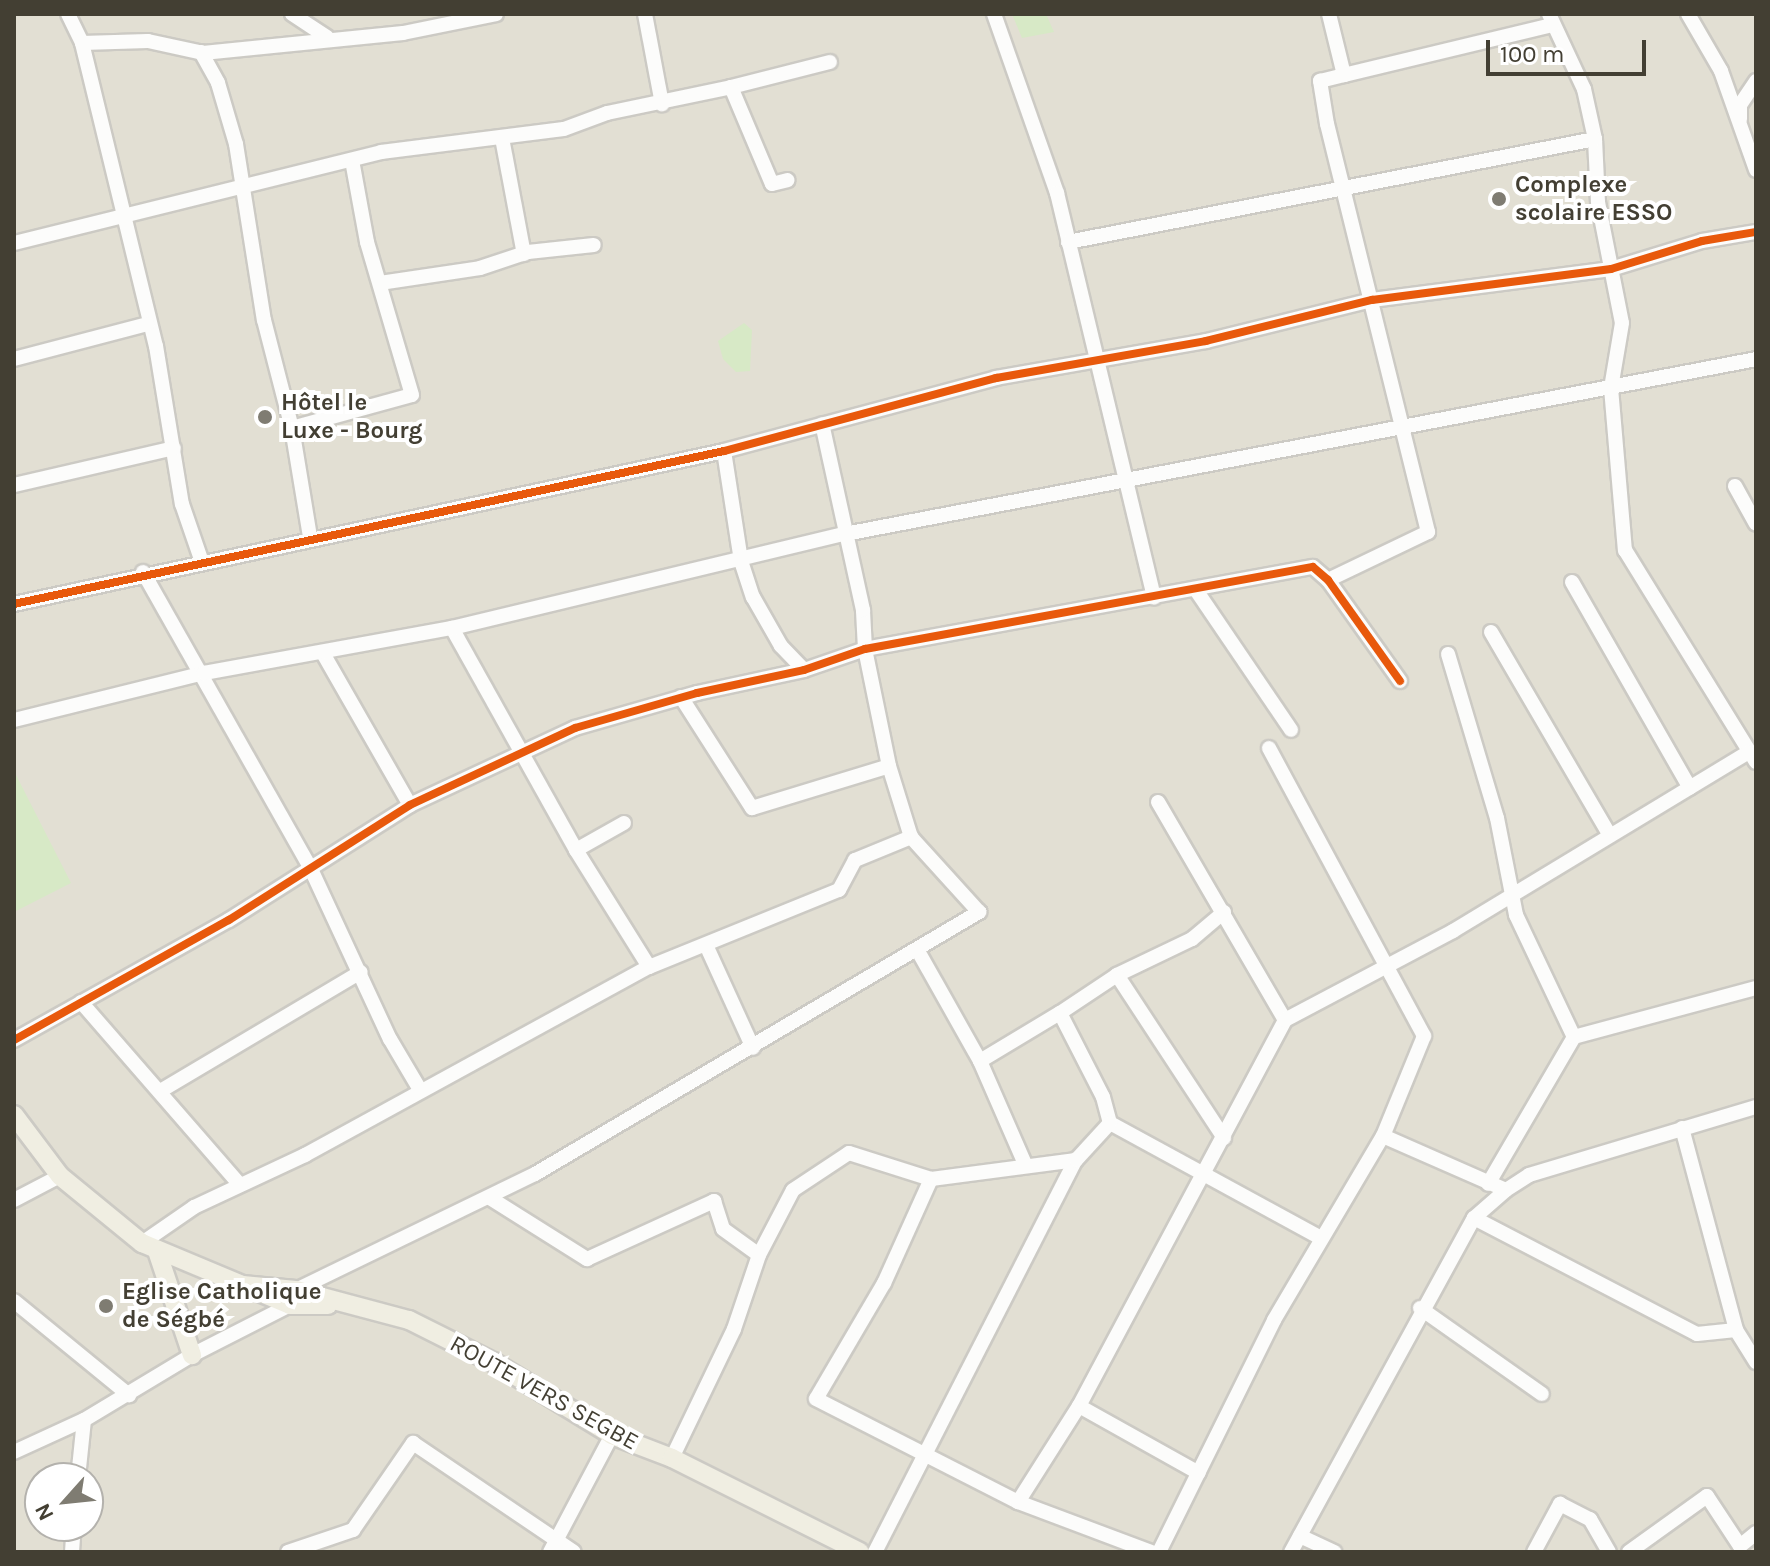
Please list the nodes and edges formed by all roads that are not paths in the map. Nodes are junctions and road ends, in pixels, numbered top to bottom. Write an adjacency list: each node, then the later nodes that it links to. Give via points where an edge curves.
1 (68, 14): 10 (street)
2 (292, 14): 9 (street)
3 (496, 14): 9 (street, via 403,33)
4 (645, 14): 16 (street)
5 (994, 14): 27 (street, via 1057,193)
6 (1329, 14): 13 (street)
7 (1688, 14): 17 (street, via 1721,71)
8 (1551, 19): 13 (street); 19 (street, via 1584,89)
9 (327, 37): 11 (street)
10 (82, 43): 11 (street, via 148,41); 25 (street)
11 (201, 52): 24 (street, via 229,116)
12 (830, 62): 15 (street)
13 (1344, 75): 23 (street, via 1320,81)
14 (1756, 81): 17 (street, via 1740,105)
15 (731, 87): 16 (street); 22 (street, via 772,184)
16 (662, 104): 18 (street)
17 (1740, 123): 21 (street)
18 (502, 138): 20 (street); 30 (street)
19 (1595, 139): 23 (street); 31 (street, via 1598,202)
20 (352, 160): 24 (street); 32 (street)
21 (1756, 170)
22 (788, 180)
23 (1342, 186): 27 (street); 33 (street)
24 (240, 188): 25 (street); 40 (street, via 264,320)
25 (120, 214): 28 (street); 34 (street)
26 (1756, 232): 31 (street, via 1702,241)
27 (1068, 242): 36 (street)
28 (14, 243)
29 (594, 245): 30 (street)
30 (524, 254): 32 (street, via 480,268)
31 (1611, 269): 33 (street); 38 (street, via 1622,323)
32 (380, 283): 40 (street, via 412,395)
33 (1372, 300): 36 (street, via 1206,341); 41 (street)
34 (147, 324): 35 (street); 42 (street)
35 (14, 359)
36 (1096, 359): 39 (street, via 996,378); 44 (street, via 1113,409)
37 (1756, 359): 38 (street)
38 (1611, 388): 41 (street); 71 (street, via 1625,550)
39 (822, 424): 43 (street); 48 (street)
40 (292, 428): 49 (street)
41 (1400, 430): 44 (street); 53 (street, via 1428,532)
42 (174, 448): 45 (street); 51 (street, via 182,504)
43 (724, 451): 49 (street); 50 (street)
44 (1125, 480): 48 (street); 56 (street)
45 (14, 485)
46 (1735, 486): 47 (street)
47 (1756, 524)
48 (845, 534): 50 (street); 60 (street, via 863,610)
49 (310, 537): 51 (street)
50 (741, 561): 58 (street); 63 (street, via 766,622)
51 (202, 562): 52 (street)
52 (143, 572): 57 (street); 64 (street)
53 (1328, 580): 55 (street, via 1313,567); 65 (street)
54 (1572, 582): 73 (street)
55 (1196, 590): 56 (street); 68 (street)
56 (1154, 598): 60 (street)
57 (14, 604)
58 (452, 628): 62 (street); 70 (street)
59 (1491, 632): 77 (street)
60 (865, 649): 63 (street); 72 (street)
61 (1448, 654): 81 (street)
62 (324, 655): 64 (street); 75 (street)
63 (804, 670): 66 (street)
64 (204, 673): 67 (street); 80 (street)
65 (1400, 681)
66 (681, 697): 70 (street); 72 (street, via 752,808)
67 (14, 720)
68 (1291, 730)
69 (1269, 748): 86 (street)
70 (521, 750): 75 (street); 79 (street)
71 (1752, 757): 73 (street)
72 (889, 766): 78 (street)
73 (1690, 788): 77 (street)
74 (1158, 802): 82 (street)
75 (410, 805): 80 (street)
76 (624, 823): 79 (street)
77 (1609, 834): 81 (street)
78 (911, 837): 83 (street, via 855,860 839,890); 84 (street, via 979,912)
79 (576, 850): 85 (street)
80 (310, 867): 87 (street); 91 (street)
81 (1514, 895): 86 (street); 94 (street, via 1516,915)
82 (1224, 912): 88 (street, via 1192,939); 93 (street)
83 (706, 945): 85 (street); 96 (street)
84 (918, 951): 96 (street); 97 (street)
85 (649, 967): 98 (street)
86 (1387, 968): 93 (street); 104 (street, via 1424,1036)
87 (361, 972): 98 (street, via 390,1039); 99 (street)
88 (1117, 975): 92 (street); 105 (street)
89 (1756, 978): 90 (street)
90 (1756, 988): 94 (street)
91 (81, 1002): 95 (street); 99 (street)
92 (1060, 1013): 97 (street); 102 (street, via 1103,1097)
93 (1285, 1020): 105 (street)
94 (1574, 1037): 112 (street)
95 (14, 1040)
96 (753, 1048): 114 (street)
97 (980, 1061): 107 (street)
98 (419, 1088): 111 (street, via 305,1155)
99 (162, 1090): 111 (street)
100 (1756, 1107): 103 (street)
101 (14, 1115): 109 (main road, ROUTE VERS SEGBE)
102 (1110, 1123): 106 (street); 108 (street)
103 (1682, 1128): 113 (street, via 1529,1175); 123 (street)
104 (1383, 1136): 112 (street); 117 (street)
105 (1224, 1138): 108 (street)
106 (1076, 1160): 107 (street); 132 (street)
107 (1025, 1164): 110 (street)
108 (1206, 1171): 117 (street); 128 (street)
109 (60, 1176): 115 (street); 118 (main road, ROUTE VERS SEGBE)
110 (931, 1179): 119 (street, via 849,1153 793,1190); 132 (street, via 884,1283 816,1399)
111 (239, 1184): 118 (street)
112 (1488, 1184): 113 (street)
113 (1506, 1190): 116 (street)
114 (490, 1198): 119 (street, via 587,1259 714,1201 723,1229); 120 (street)
115 (14, 1200)
116 (1474, 1218): 122 (street); 123 (street, via 1697,1334)
117 (1321, 1238): 135 (street)
118 (150, 1247): 120 (main road, ROUTE VERS SEGBE, via 232,1284); 124 (main road)
119 (759, 1255): 133 (street, via 734,1329)
120 (293, 1298): 124 (street); 130 (main road, ROUTE VERS SEGBE, via 355,1305 409,1320 493,1362)
121 (15, 1303): 127 (street)
122 (1420, 1308): 126 (street); 138 (street)
123 (1736, 1330): 125 (street)
124 (192, 1355): 127 (street)
125 (1756, 1362)
126 (1542, 1394)
127 (129, 1395): 129 (street)
128 (1079, 1406): 135 (street); 136 (street)
129 (84, 1420): 131 (street); 134 (street)
130 (612, 1435): 133 (main road, ROUTE VERS SEGBE); 140 (street)
131 (14, 1452)
132 (923, 1455): 136 (street); 144 (street)
133 (672, 1458): 139 (main road, ROUTE VERS SEGBE)
134 (80, 1462)
135 (1199, 1473): 146 (street)
136 (1018, 1502): 145 (street)
137 (1756, 1533): 151 (street, via 1740,1546 1707,1496)
138 (1300, 1536): 147 (street); 148 (street)
139 (834, 1545): 143 (main road, ROUTE VERS SEGBE)
140 (554, 1547): 141 (street, via 413,1443 353,1530); 142 (street)
141 (288, 1552)
142 (574, 1552)
143 (860, 1552)
144 (875, 1552)
145 (1151, 1552)
146 (1159, 1552)
147 (1291, 1552)
148 (1334, 1552)
149 (1534, 1552): 150 (street, via 1560,1504 1590,1519)
150 (1609, 1552)
151 (1629, 1552)

